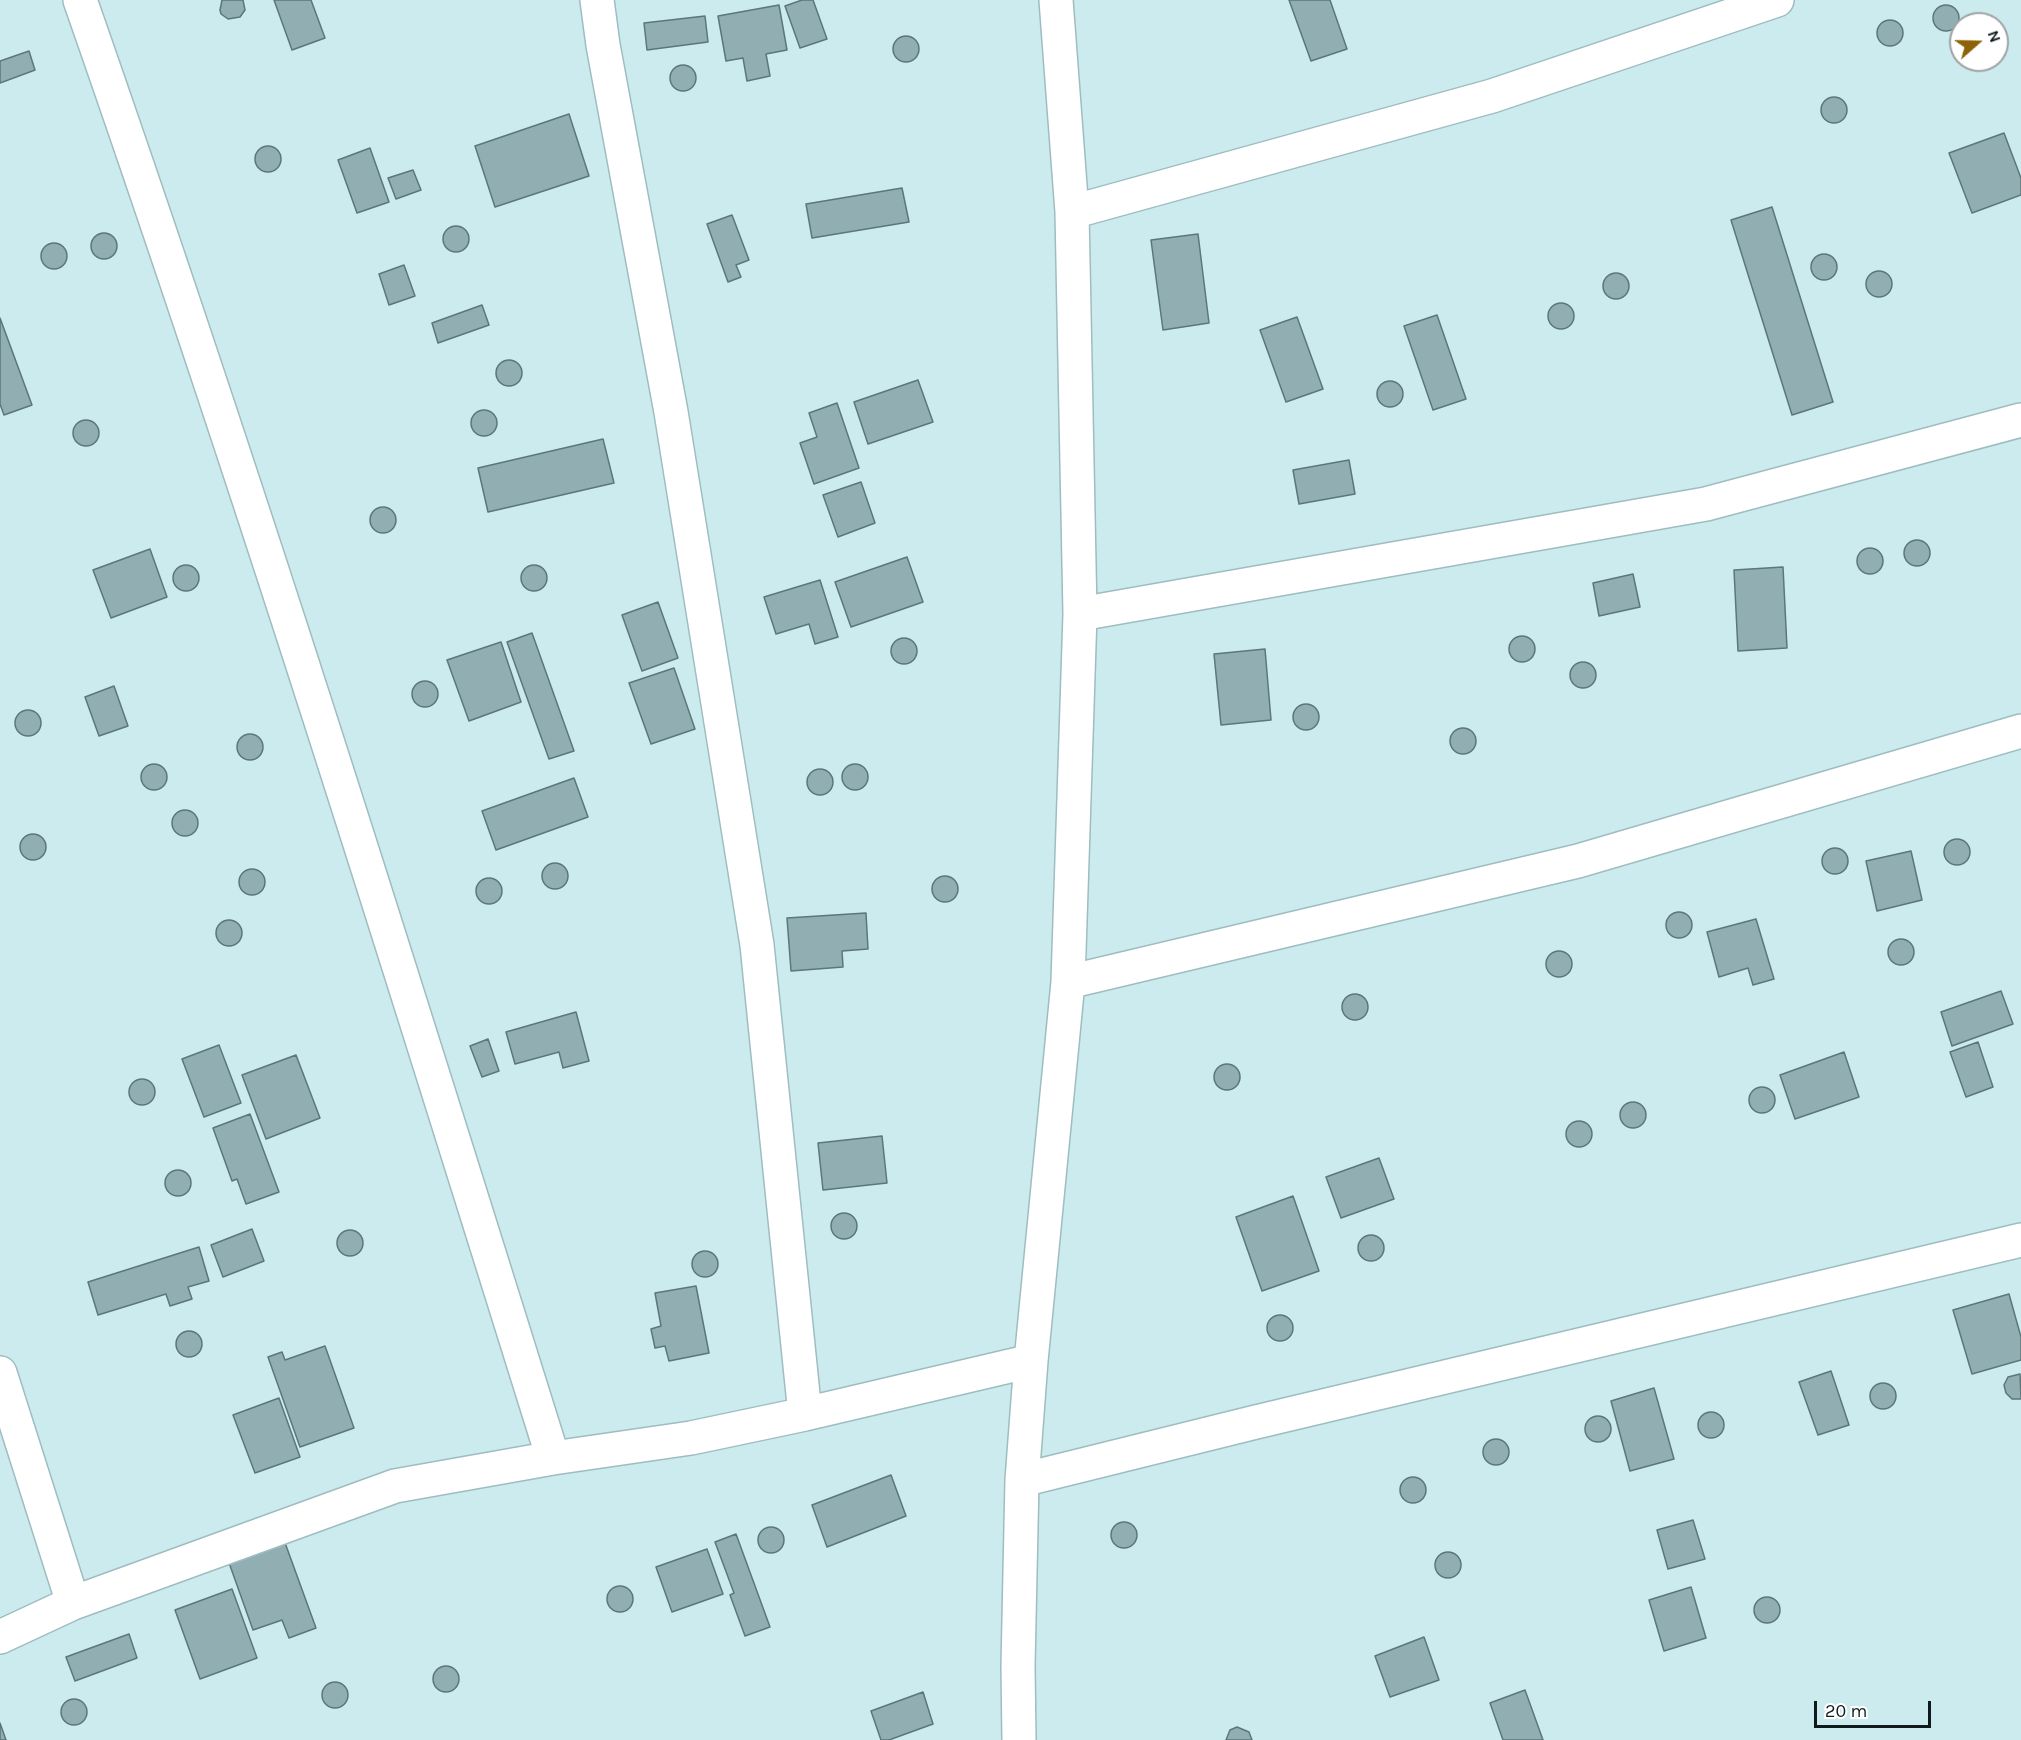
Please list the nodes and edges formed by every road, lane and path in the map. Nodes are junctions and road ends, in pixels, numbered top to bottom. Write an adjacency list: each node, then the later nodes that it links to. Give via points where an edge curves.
1 (80, 0): 14 (street, via 370,872)
2 (597, 0): 13 (street, via 671,412 757,945)
3 (1056, 0): 5 (street)
4 (1777, 0): 5 (street, via 1492,96)
5 (1071, 212): 7 (street)
6 (2021, 420): 7 (street, via 1706,504)
7 (1080, 614): 9 (street)
8 (2021, 731): 9 (street, via 1578,861)
9 (1068, 982): 11 (street)
10 (2021, 1240): 15 (street)
11 (1031, 1361): 13 (street); 15 (street)
12 (0, 1373): 16 (street)
13 (805, 1414): 14 (street, via 691,1438)
14 (553, 1458): 16 (street, via 395,1486)
15 (1022, 1480): 18 (street)
16 (73, 1603): 17 (street)
17 (0, 1637)
18 (1019, 1740)

